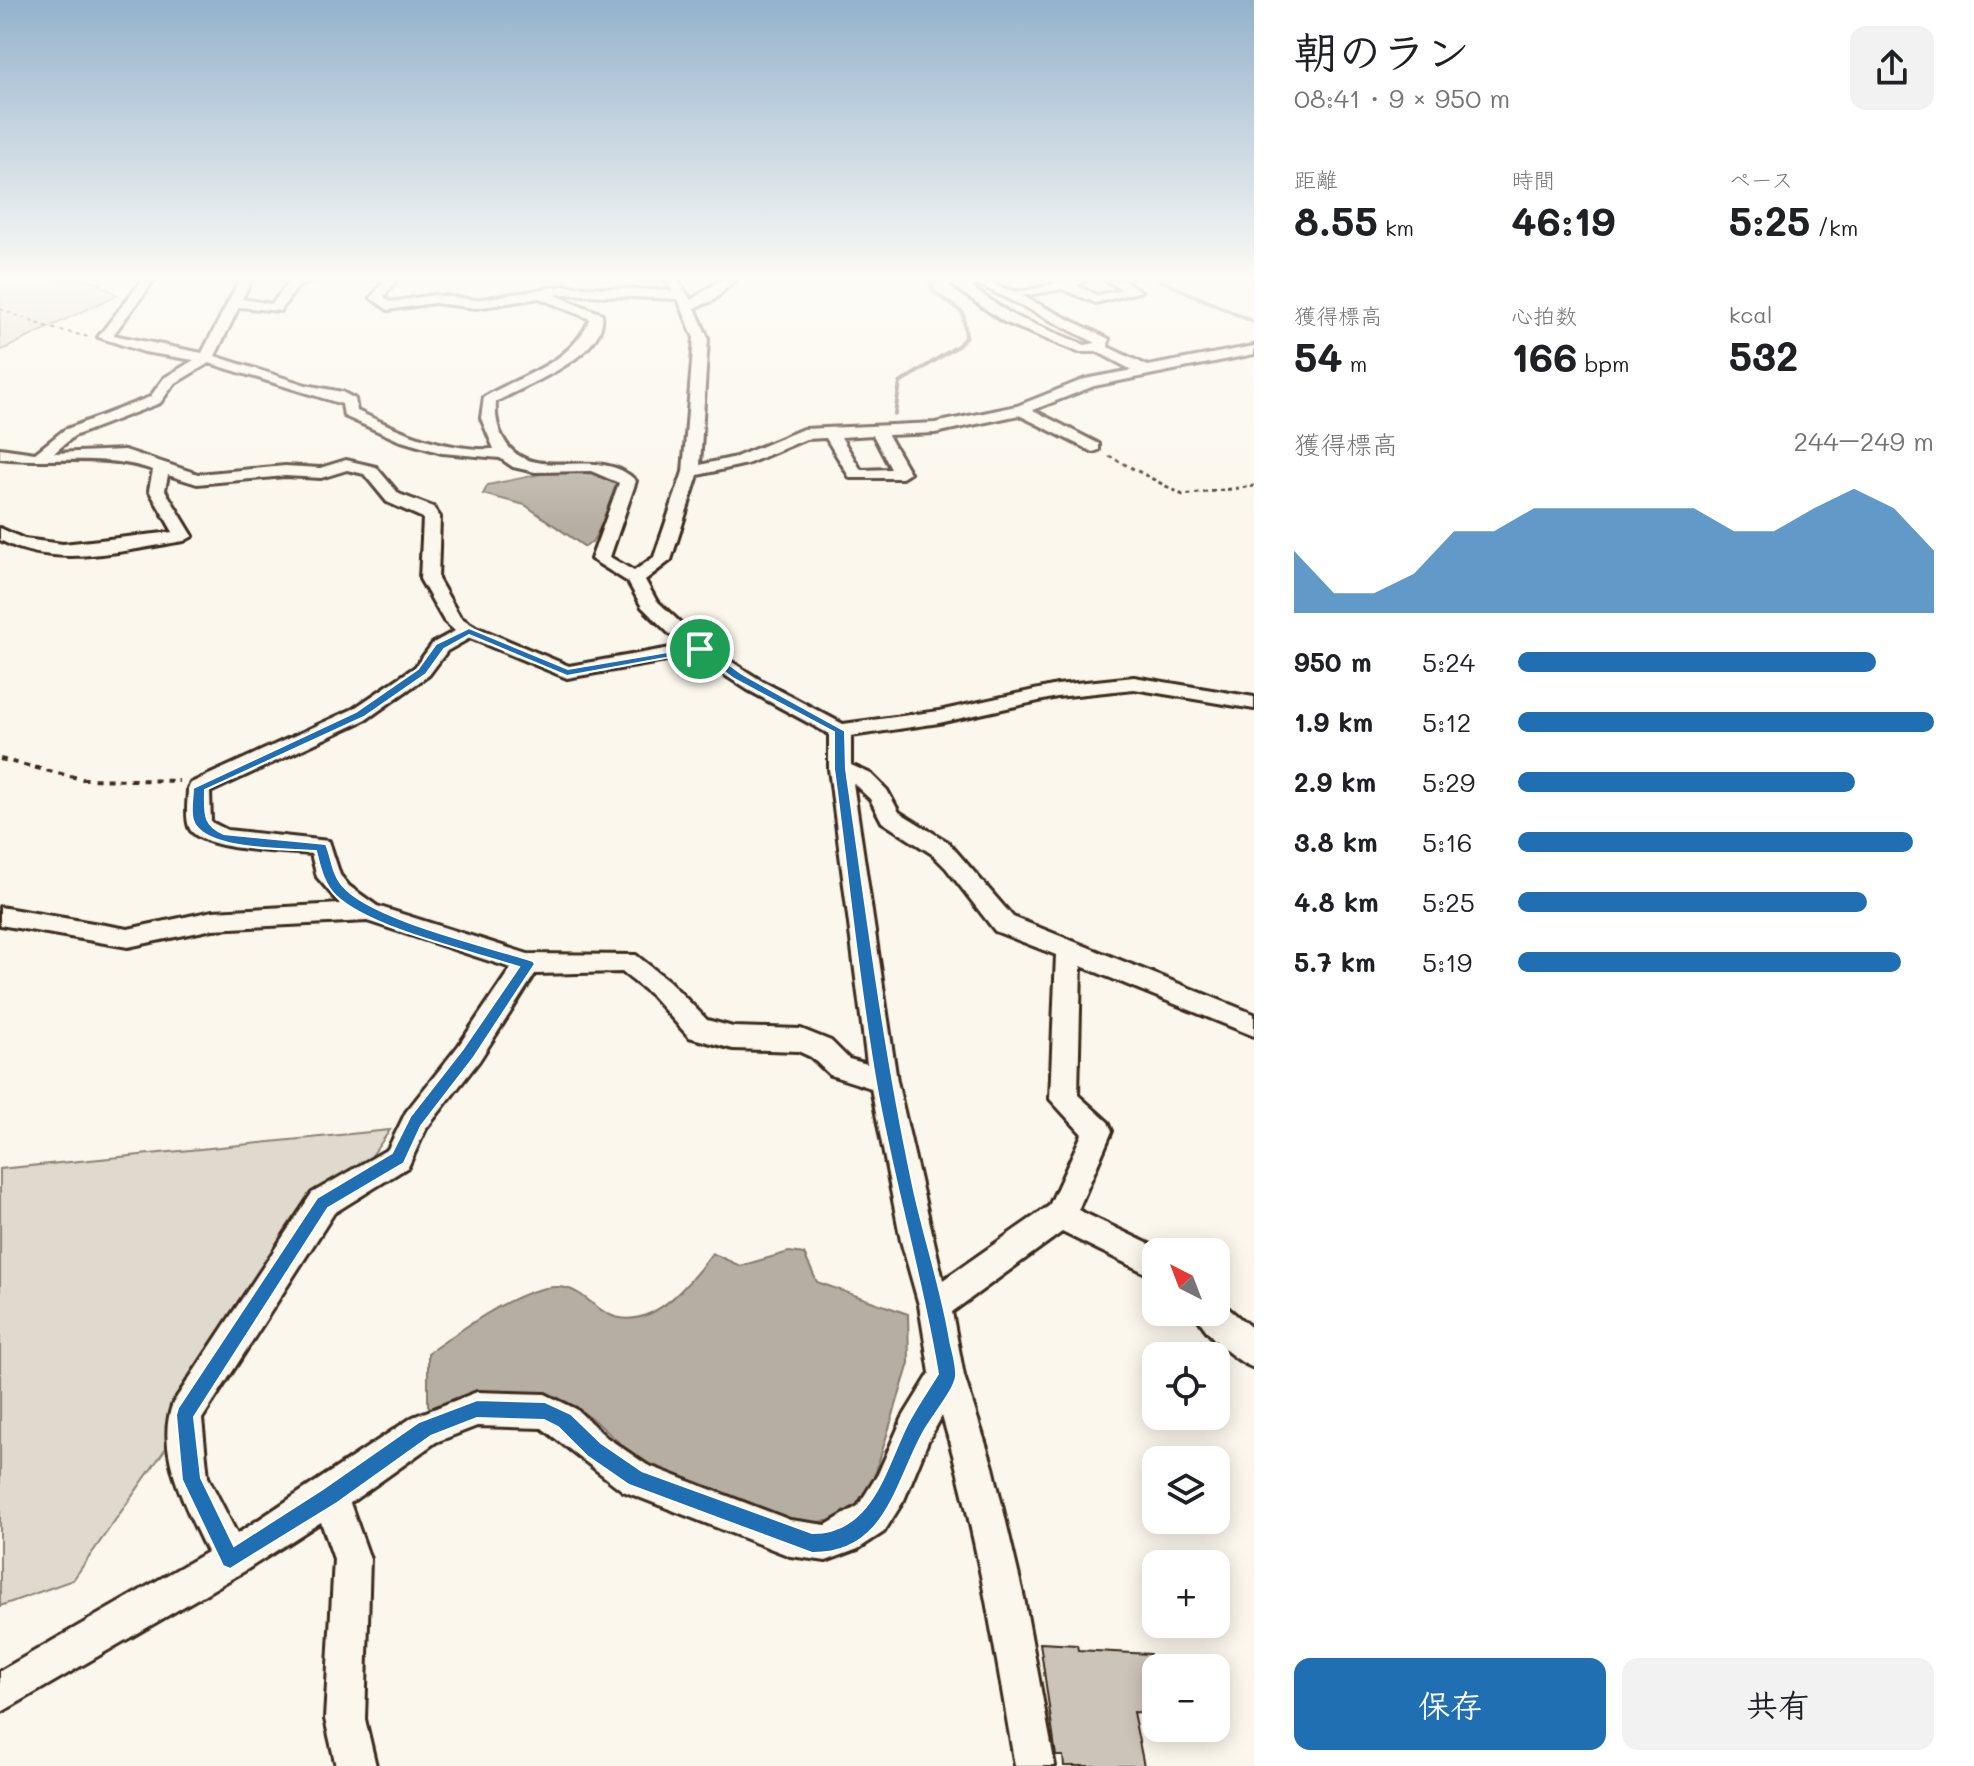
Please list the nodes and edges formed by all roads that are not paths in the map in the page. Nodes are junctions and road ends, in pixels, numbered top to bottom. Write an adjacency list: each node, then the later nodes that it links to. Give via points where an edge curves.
1 (201, 361): 14 (street, via 169,381 155,400 69,433)
2 (218, 361): 13 (street, via 337,395 350,402 349,413 408,440 477,456)
3 (563, 361): 13 (street, via 489,400 486,416)
4 (699, 361): 16 (street)
5 (1127, 361): 7 (street)
6 (1195, 361): 7 (street)
7 (1146, 371): 8 (street, via 1069,388)
8 (1021, 410): 9 (street, via 935,428); 11 (street)
9 (876, 428): 10 (street); 10 (street, via 902,473 856,475)
10 (830, 432): 16 (street, via 803,434 741,461)
11 (1093, 447)
12 (0, 453): 14 (street)
13 (500, 453): 18 (street, via 543,470 596,465 614,469 628,481 600,559)
14 (38, 458): 15 (street, via 125,455)
15 (161, 469): 17 (street, via 157,490 184,536 68,552 9,540); 19 (street, via 197,479 321,473 346,465 370,470 404,508 427,511 432,517 429,579 453,621)
16 (691, 472): 18 (street, via 662,560)
17 (0, 533)
18 (635, 579): 20 (street, via 644,599)
19 (469, 631): 20 (street, via 567,672); 24 (street, via 440,647 422,671 360,714 199,788 199,819 205,831 223,838 321,847 329,877)
20 (700, 649): 22 (street, via 738,676)
21 (1254, 703): 22 (street, via 1134,683 1057,691 939,717)
22 (840, 731): 23 (street)
23 (840, 769): 26 (street, via 863,779 890,817 940,848 1004,924); 29 (street)
24 (368, 912): 25 (street, via 213,920 128,938); 27 (street)
25 (0, 916)
26 (1069, 949): 28 (street); 30 (street, via 1064,1099 1098,1131)
27 (528, 964): 29 (street, via 627,962 698,1029 733,1038 801,1040 840,1067); 37 (street, via 416,1121 398,1158 323,1203 185,1415 191,1480)
28 (1254, 1025)
29 (883, 1081): 32 (street, via 916,1241)
30 (1060, 1216): 31 (street); 32 (street)
31 (1142, 1256)
32 (935, 1305): 35 (street)
33 (1226, 1326): 34 (street)
34 (1254, 1352)
35 (947, 1376): 36 (street, via 871,1519 826,1543 790,1538 636,1478 564,1421 545,1411 518,1408 477,1409 425,1429); 40 (street, via 975,1467 1005,1598)
36 (330, 1496): 37 (street); 39 (street, via 352,1559 345,1719)
37 (230, 1559): 38 (street)
38 (0, 1693)
39 (356, 1766)
40 (1035, 1766)

